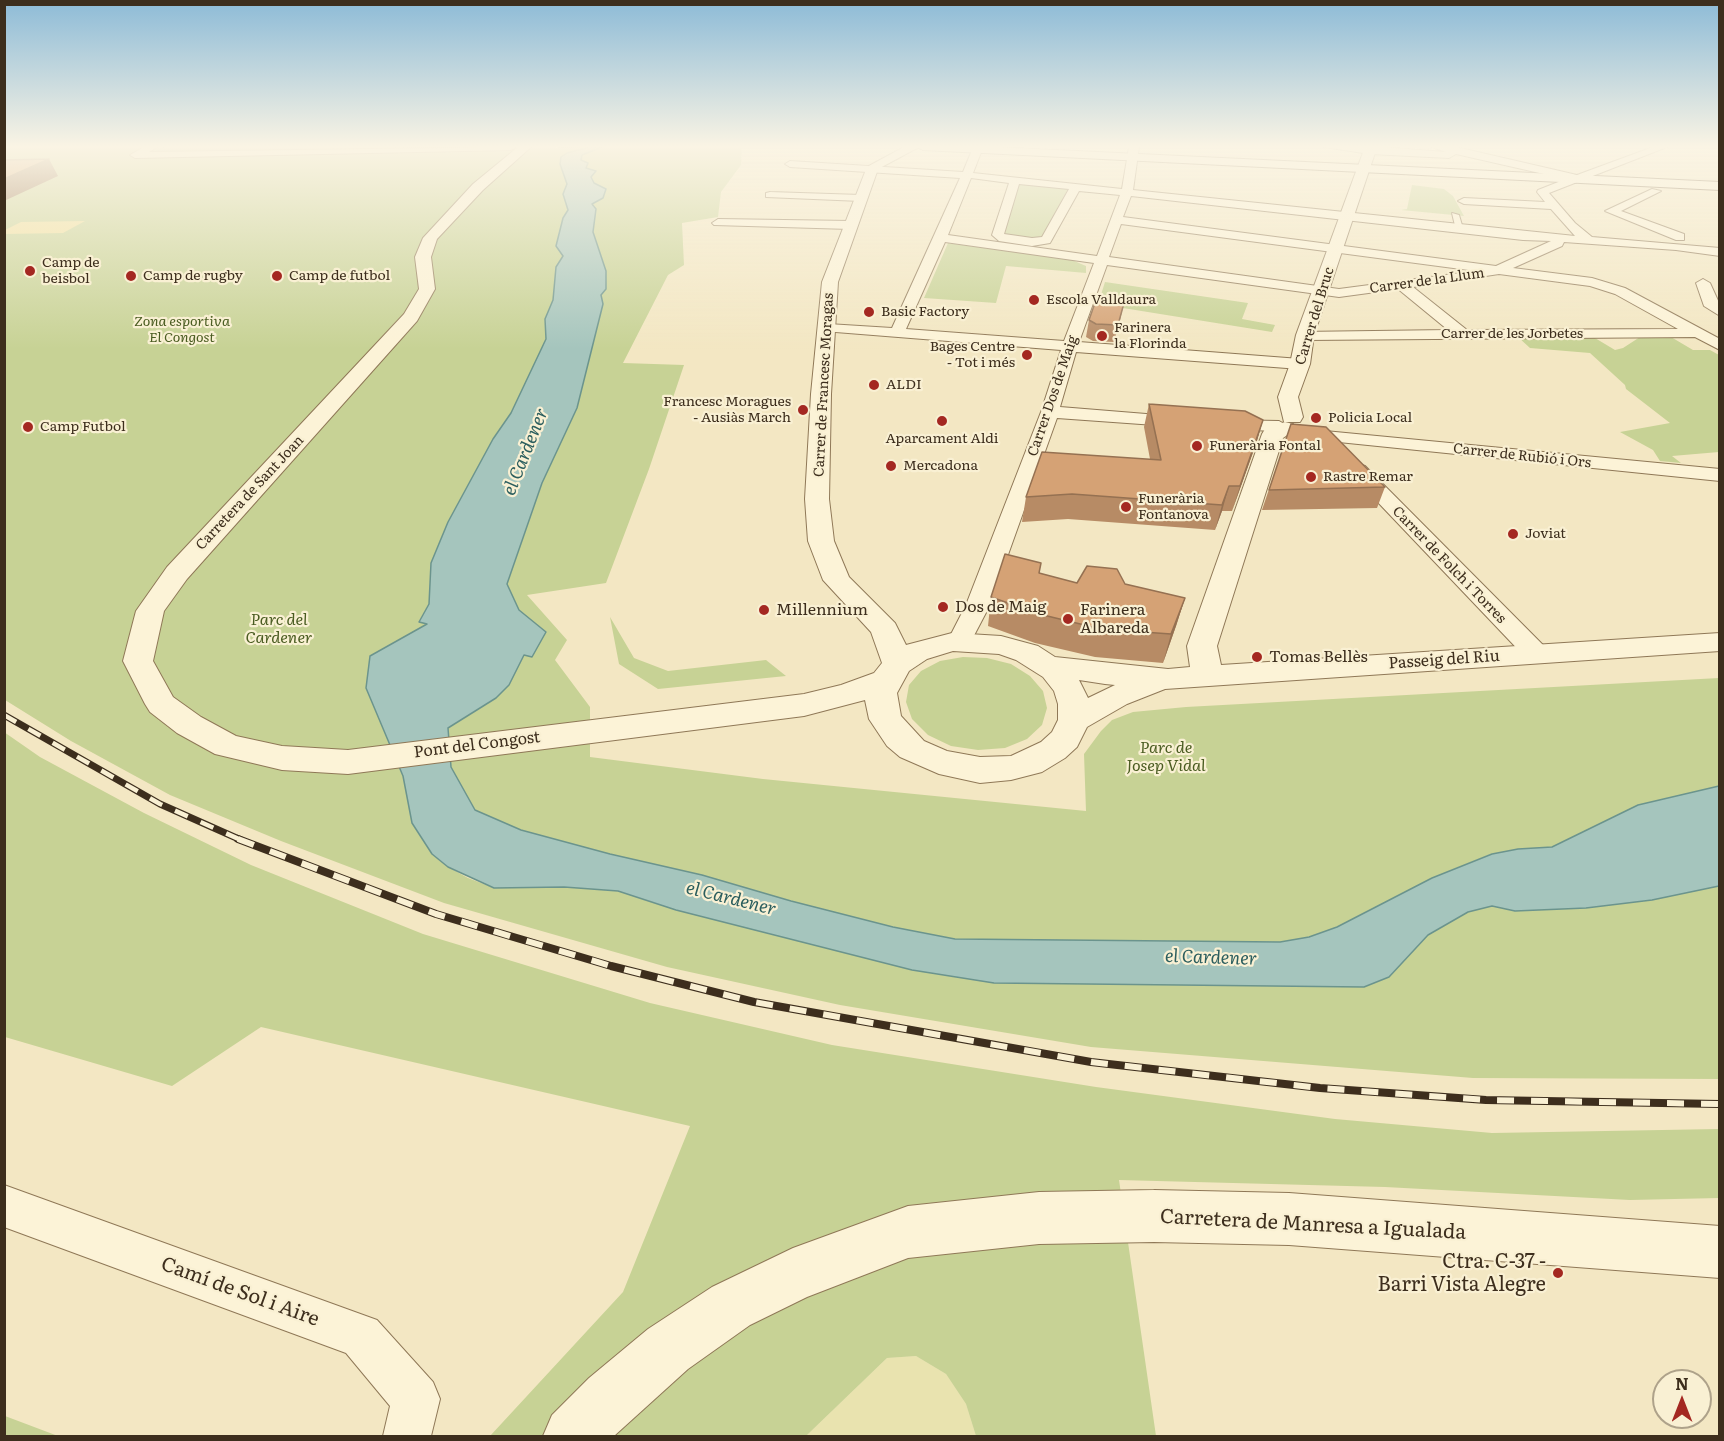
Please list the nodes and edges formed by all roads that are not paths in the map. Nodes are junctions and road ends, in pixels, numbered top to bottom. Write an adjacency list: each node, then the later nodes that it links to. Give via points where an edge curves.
1 (452, 214): 52 (street, Carretera de Sant Joan, via 429,238 423,257 427,289 411,317 177,573 150,611 144,628 138,661 161,704 189,725 227,746 282,759)
2 (764, 214): 15 (street)
3 (811, 214): 16 (street)
4 (854, 214): 16 (street, Carrer de Francesc Moragas)
5 (951, 214): 18 (street)
6 (1004, 214): 7 (street, via 998,235 1044,242)
7 (1060, 214)
8 (1119, 214): 14 (street, Carrer Dos de Maig)
9 (1322, 214): 13 (street)
10 (1562, 214): 20 (street)
11 (1619, 214): 22 (street)
12 (1455, 215): 17 (street)
13 (1346, 217): 17 (street); 21 (street, Carrer del Bruc)
14 (1117, 220): 21 (street); 23 (street, Carrer Dos de Maig)
15 (718, 223)
16 (850, 225): 29 (street, Carrer de Francesc Moragas, via 830,282)
17 (1461, 230): 19 (street)
18 (941, 238): 23 (street, Carrer de la Llum); 30 (street)
19 (1557, 238): 20 (street); 24 (street, Carrer de la Llum, via 1558,243)
20 (1588, 240): 22 (street)
21 (1337, 248): 24 (street); 27 (street, Carrer del Bruc)
22 (1714, 251)
23 (1102, 260): 27 (street, Carrer de la Llum); 36 (street, Carrer Dos de Maig)
24 (1496, 268): 26 (street, Carrer de la Llum, via 1490,273); 31 (street, via 1612,287)
25 (1703, 283): 28 (street, via 1710,306)
26 (1401, 285): 27 (street, Carrer de la Llum); 33 (street)
27 (1321, 292): 34 (street, Carrer del Bruc)
28 (1719, 312)
29 (828, 328): 30 (street); 41 (street, Carrer de Francesc Moragas, via 817,499 821,541)
30 (897, 333): 36 (street)
31 (1699, 333): 32 (street, Carrer de les Jorbetes); 33 (street, Carrer de les Jorbetes); 35 (street)
32 (1719, 333)
33 (1463, 334): 34 (street, Carrer de les Jorbetes)
34 (1305, 335): 37 (street, Carrer del Bruc)
35 (1719, 345)
36 (1070, 346): 37 (street); 38 (street, Carrer Dos de Maig)
37 (1300, 364): 39 (street, Carrer del Bruc, via 1288,397)
38 (1050, 412): 39 (street, Carrer de Rubió i Ors); 43 (street, Carrer Dos de Maig, via 978,605)
39 (1298, 428): 40 (street, Carrer de Rubió i Ors); 44 (street, Carrer de Folch i Torres); 47 (street, via 1273,434 1202,646)
40 (1719, 475)
41 (837, 580): 43 (street, via 897,623); 46 (street, Carrer de Francesc Moragas, via 885,629)
42 (1719, 642): 44 (street, Passeig del Riu)
43 (949, 643): 45 (street, via 1001,645 1027,653); 46 (street, via 916,652)
44 (1537, 654): 47 (street, Passeig del Riu)
45 (1048, 666): 48 (street, Passeig del Riu); 50 (street, via 1071,694)
46 (892, 672): 49 (street, via 849,694); 51 (street, via 881,706)
47 (1207, 675): 48 (street, Passeig del Riu)
48 (1168, 679): 50 (street, Passeig del Riu, via 1116,696)
49 (804, 705): 51 (street); 52 (street, Pont del Congost)
50 (1074, 720): 51 (street, via 1065,739 1047,754 1021,765 991,770 959,767 929,758 905,744)
51 (889, 726)
52 (348, 762)
53 (4, 1206): 55 (street, Camí de Sol i Aire, via 361,1336 416,1400)
54 (1719, 1252): 56 (street, Carretera de Manresa a Igualada, via 1289,1219 1039,1218 908,1232 793,1275 731,1306 668,1349)
55 (406, 1437)
56 (573, 1437)

